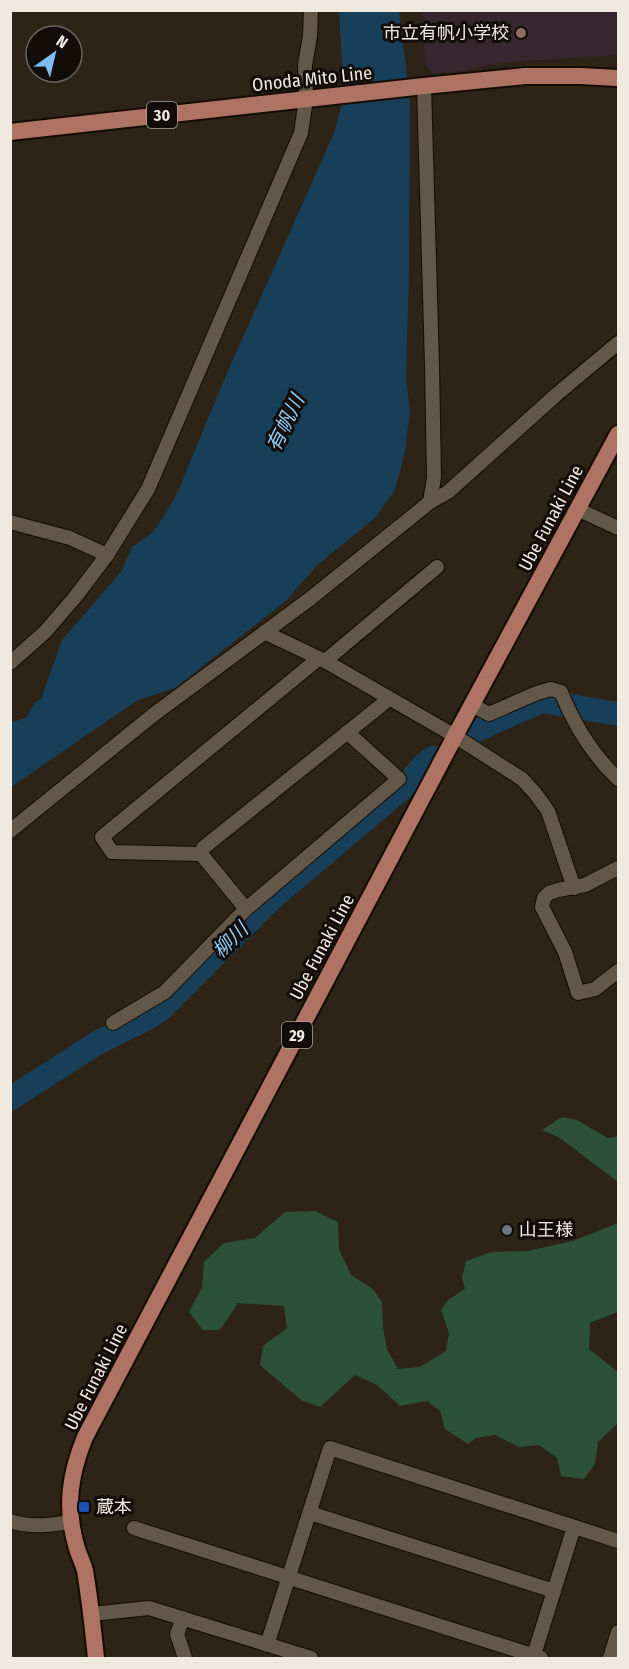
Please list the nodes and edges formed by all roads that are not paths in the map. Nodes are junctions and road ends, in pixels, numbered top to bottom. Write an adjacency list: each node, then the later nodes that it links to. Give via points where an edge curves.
1 (311, 10): 4 (street, via 305,65)
2 (618, 78): 3 (main road, Onoda Mito Line / 30, via 525,76)
3 (424, 86): 4 (main road, Onoda Mito Line / 30); 8 (street, via 434,465)
4 (309, 99): 5 (main road, Onoda Mito Line / 30); 12 (street, via 292,157 184,408 148,489)
5 (10, 132)
6 (618, 343): 8 (street, via 448,492)
7 (618, 435): 9 (main road, Ube Funaki Line / 29)
8 (430, 502): 14 (street)
9 (577, 509): 11 (street); 18 (main road, Ube Funaki Line / 29)
10 (10, 522): 12 (street, via 70,538)
11 (618, 528)
12 (107, 555): 16 (street, via 45,632)
13 (437, 567): 15 (street)
14 (264, 632): 15 (street); 22 (street, via 153,715)
15 (322, 660): 17 (street); 23 (street, via 102,837 112,852)
16 (10, 663)
17 (389, 699): 19 (street); 20 (street)
18 (472, 705): 20 (main road, Ube Funaki Line / 29); 21 (street, via 489,714 537,693 551,689 561,692 595,754)
19 (347, 732): 23 (street, via 203,848); 26 (street, via 399,779)
20 (454, 736): 25 (street, via 522,780 535,793 548,811); 31 (main road, Ube Funaki Line / 29, via 85,1437 72,1478)
21 (618, 779)
22 (10, 831)
23 (201, 854): 26 (street)
24 (618, 868): 25 (street)
25 (574, 888): 27 (street, via 549,894 542,908 565,952 578,993 595,989)
26 (246, 909): 28 (street, via 165,992)
27 (618, 971)
28 (113, 1023)
29 (310, 1513): 32 (street, via 330,1448); 35 (street); 36 (street)
30 (10, 1521): 31 (street, via 39,1526)
31 (71, 1522): 37 (main road, Ube Funaki Line / 29)
32 (574, 1527): 34 (street); 36 (street)
33 (134, 1528): 35 (street)
34 (618, 1541)
35 (289, 1577): 40 (street); 41 (street)
36 (554, 1591): 41 (street)
37 (92, 1614): 38 (street, via 149,1608); 42 (main road, Ube Funaki Line / 29)
38 (183, 1618): 40 (street); 43 (street, via 177,1634)
39 (618, 1632): 45 (street)
40 (267, 1645): 44 (street)
41 (536, 1658)
42 (96, 1659)
43 (185, 1659)
44 (311, 1659)
45 (610, 1659)

